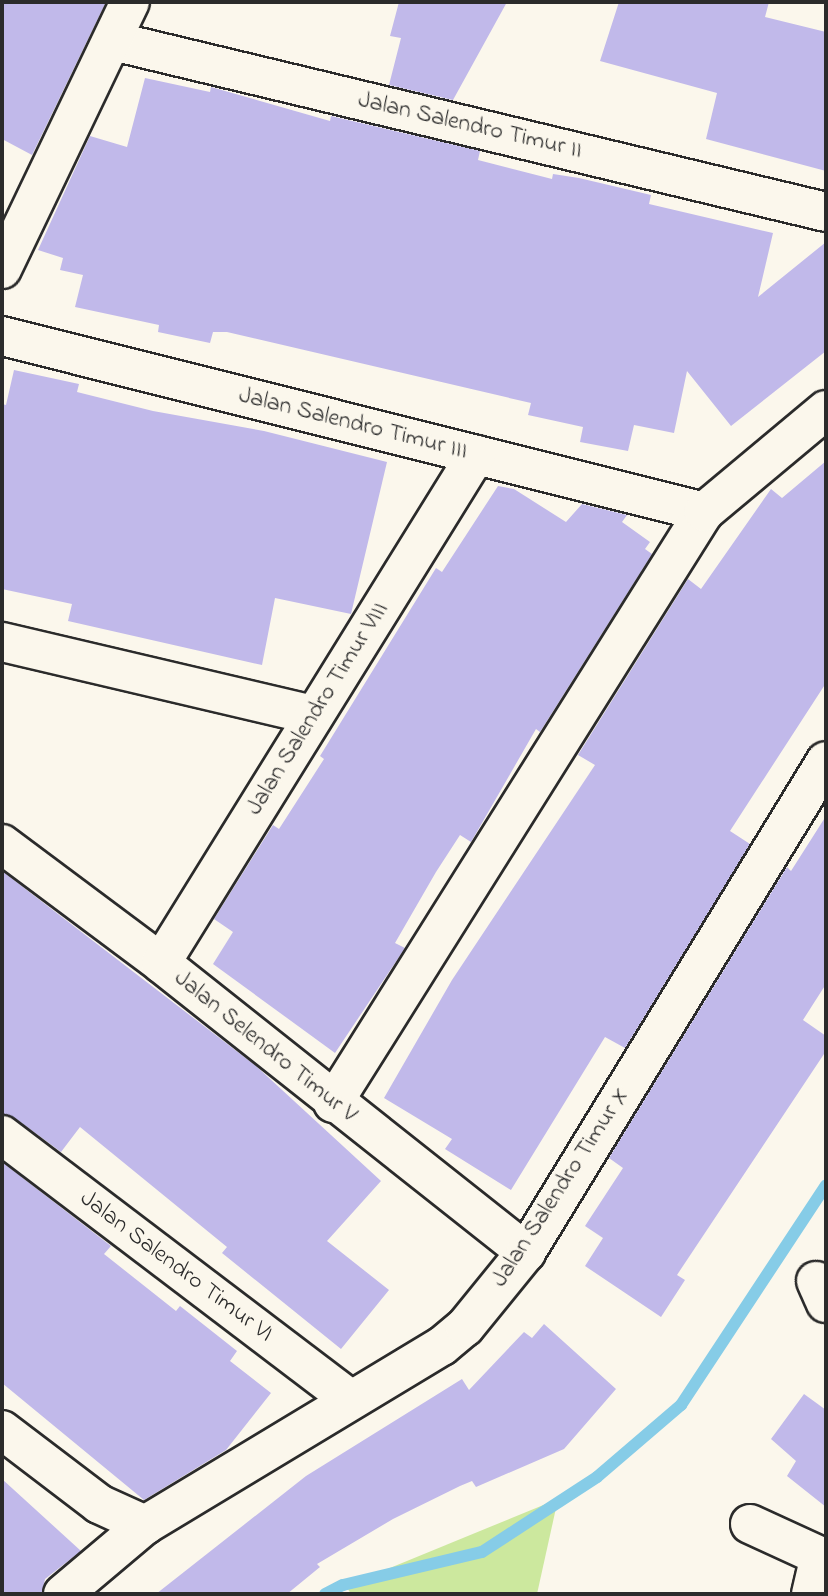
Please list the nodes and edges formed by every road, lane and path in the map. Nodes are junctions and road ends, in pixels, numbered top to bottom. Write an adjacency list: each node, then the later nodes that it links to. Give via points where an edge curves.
1 (130, 2): 2 (street)
2 (113, 41): 3 (street, Jalan Salendro Timur II); 4 (street)
3 (826, 212)
4 (2, 270)
5 (2, 336): 7 (street, Jalan Salendro Timur III)
6 (826, 410): 8 (street)
7 (476, 455): 8 (street, Jalan Salendro Timur III); 10 (street, Jalan Salendro Timur VIII)
8 (704, 512): 14 (street)
9 (2, 642): 10 (street)
10 (314, 715): 13 (street, Jalan Salendro Timur VIII)
11 (826, 761): 16 (street, Jalan Salendro Timur X)
12 (2, 844): 13 (street, Jalan Selendro Timur V)
13 (161, 963): 14 (street, Jalan Selendro Timur V)
14 (333, 1103): 16 (street, Jalan Selendro Timur V)
15 (2, 1135): 17 (street, Jalan Salendro Timur VI)
16 (526, 1251): 17 (street, Jalan Salendro Timur X, via 465,1327 442,1346)
17 (351, 1400): 20 (street, Jalan Salendro Timur X)
18 (2, 1430): 20 (street, via 99,1504)
19 (750, 1524): 21 (street)
20 (145, 1525): 22 (street, Jalan Salendro Timur X)
21 (819, 1571)
22 (63, 1594)

